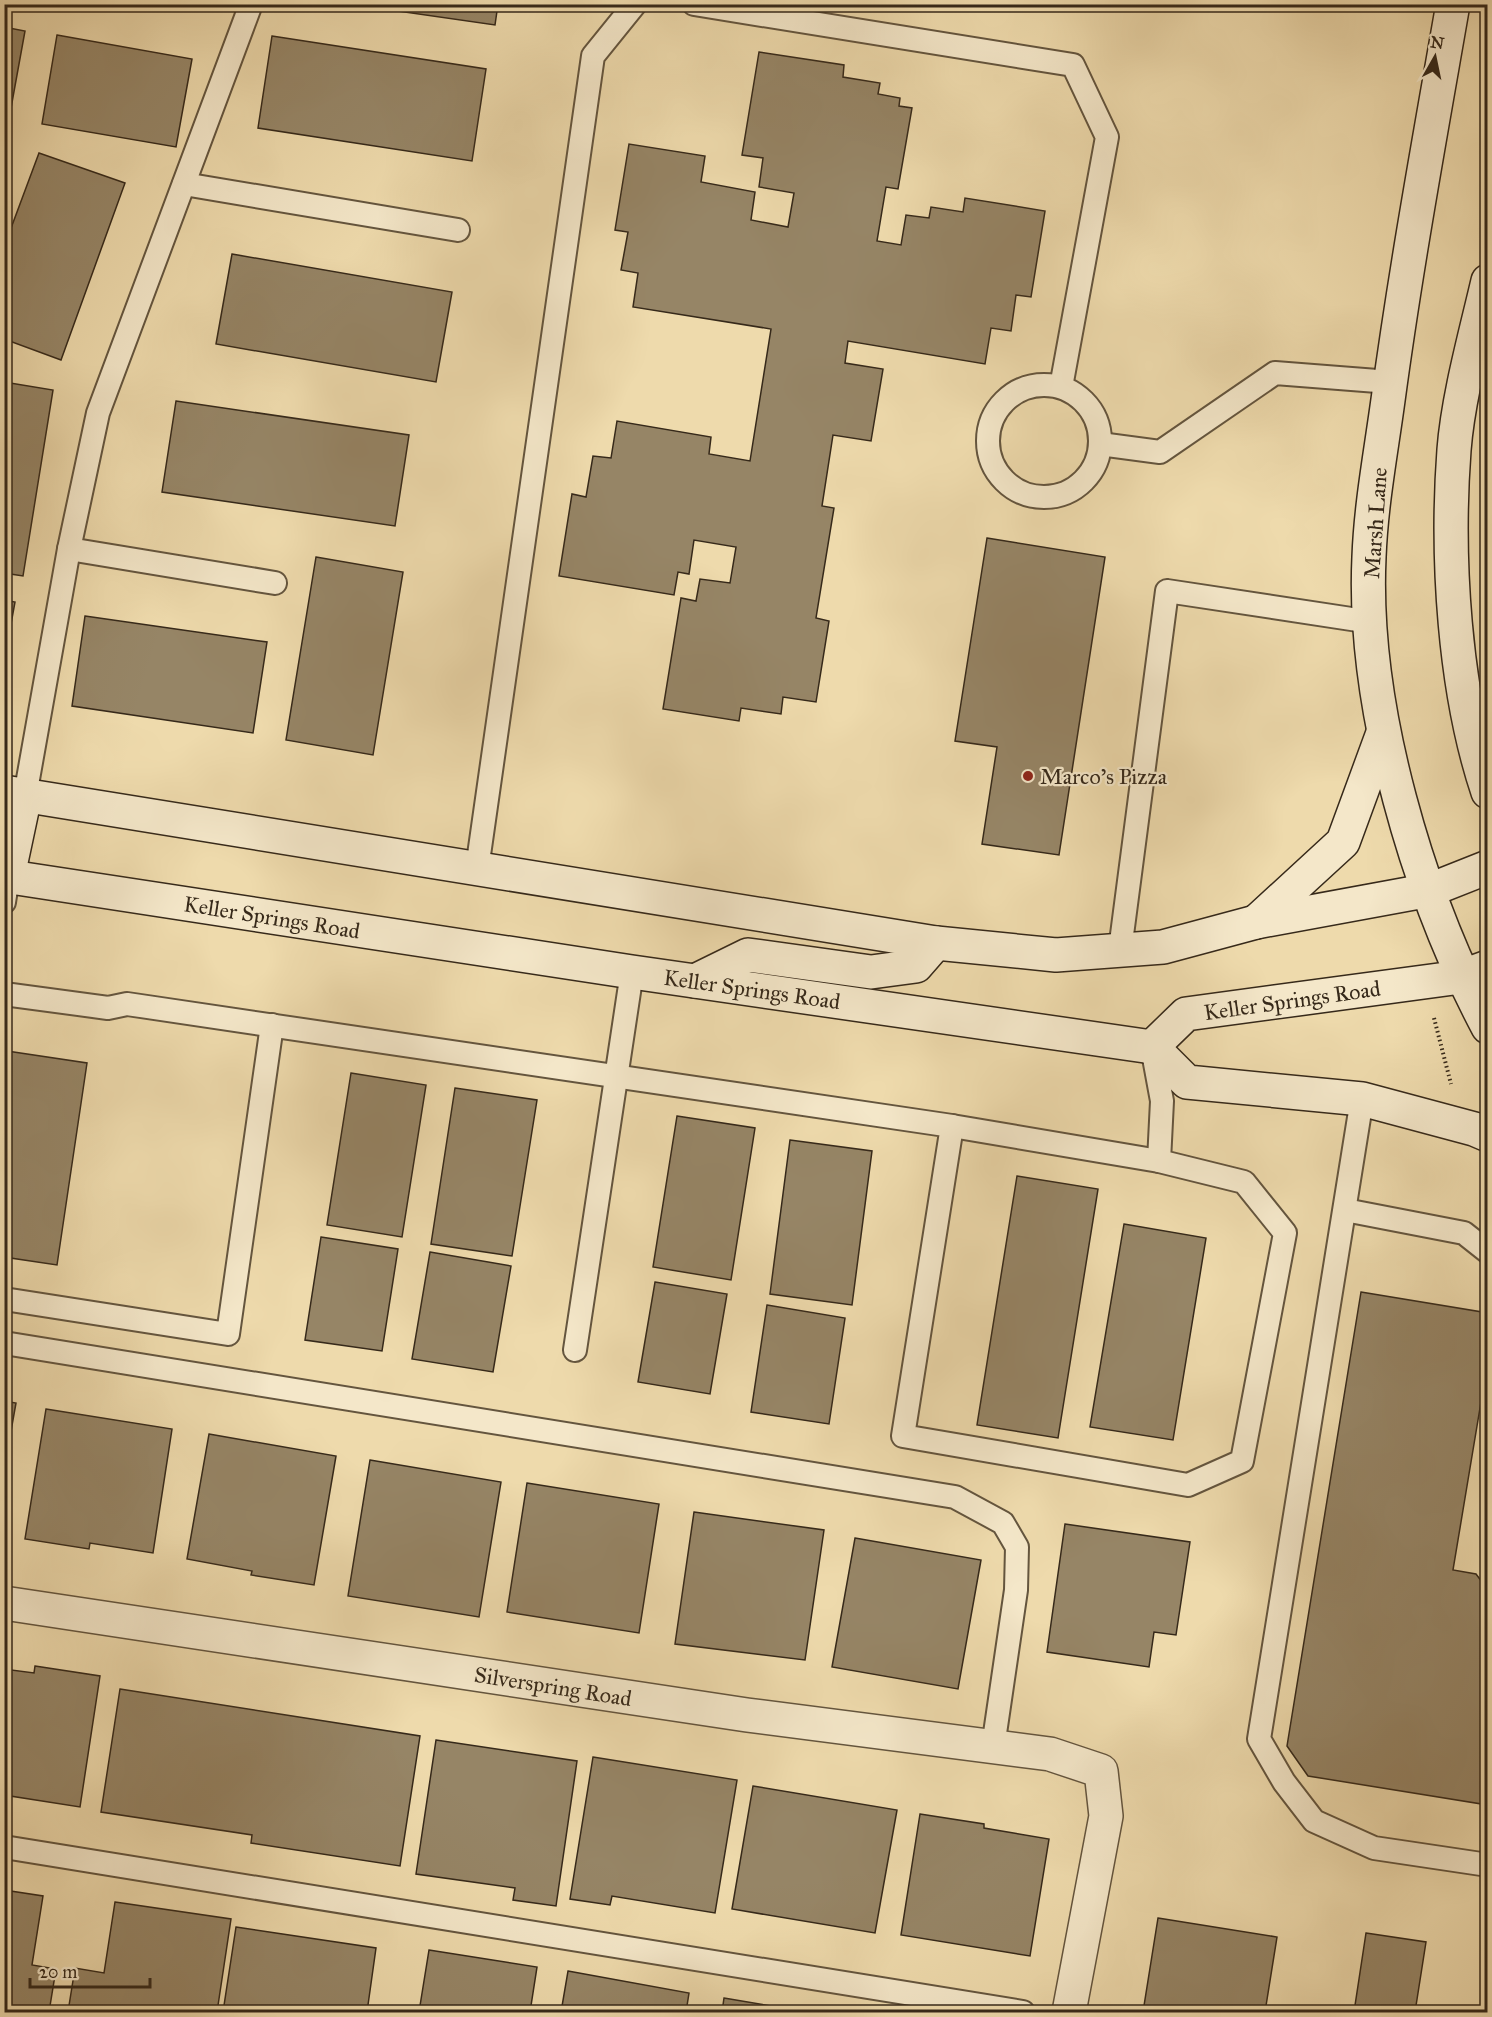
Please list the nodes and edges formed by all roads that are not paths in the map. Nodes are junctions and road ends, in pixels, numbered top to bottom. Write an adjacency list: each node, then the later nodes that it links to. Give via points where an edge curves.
1 (251, 4): 5 (lane)
2 (634, 4): 19 (lane, via 593,56)
3 (694, 4): 10 (lane, via 1073,64 1107,137)
4 (1447, 5): 9 (main road, Marsh Lane)
5 (184, 184): 6 (lane); 12 (lane, via 98,413)
6 (458, 230)
7 (1488, 281): 8 (main road)
8 (1479, 365): 16 (main road, via 1454,448 1453,587 1474,751)
9 (1390, 381): 11 (lane, via 1275,373 1160,452); 14 (main road, Marsh Lane, via 1368,558)
10 (1061, 387): 11 (lane, via 1091,409 1099,426); 11 (lane, via 1042,385 1025,389 997,411 990,428 989,446 993,464 1003,479 1026,493 1054,496 1072,490 1096,463)
11 (1100, 444)
12 (69, 549): 13 (lane); 17 (lane)
13 (275, 583)
14 (1371, 622): 15 (main road, Marsh Lane); 24 (lane, via 1167,591)
15 (1383, 732): 21 (main road, Marsh Lane); 22 (main road, via 1343,842)
16 (1488, 792)
17 (15, 794): 19 (main road); 20 (main road)
18 (1488, 867): 21 (main road)
19 (477, 868): 23 (main road)
20 (6, 885): 25 (main road, Keller Springs Road)
21 (1430, 890): 22 (main road); 26 (main road, Marsh Lane)
22 (1256, 922): 24 (main road, via 1163,947)
23 (936, 943): 24 (main road, via 1056,955); 27 (main road, via 916,966 871,972 748,955)
24 (1120, 950)
25 (632, 972): 27 (main road, Keller Springs Road); 32 (lane)
26 (1474, 972): 30 (main road, Marsh Lane); 31 (main road, Keller Springs Road, via 1186,1014)
27 (695, 981): 31 (main road, Keller Springs Road)
28 (4, 994): 29 (lane, via 108,1008 126,1004)
29 (272, 1025): 32 (lane); 39 (lane, via 228,1334)
30 (1488, 1027)
31 (1152, 1047): 33 (main road, via 1187,1082); 36 (lane, via 1162,1101)
32 (618, 1076): 34 (lane); 41 (lane)
33 (1362, 1099): 35 (main road); 37 (lane)
34 (952, 1126): 36 (lane); 36 (lane, via 903,1436 1188,1485 1242,1461 1285,1233 1244,1182)
35 (1488, 1135)
36 (1159, 1161)
37 (1345, 1209): 38 (lane, via 1464,1233); 45 (lane, via 1259,1739 1284,1782 1314,1821 1374,1848)
38 (1488, 1252)
39 (4, 1299)
40 (4, 1343): 43 (lane, via 955,1497 1003,1523 1017,1547 1016,1590)
41 (575, 1350)
42 (4, 1603): 43 (main road, Silverspring Road, via 735,1713)
43 (993, 1747): 47 (main road, Silverspring Road, via 1050,1754 1101,1771 1106,1816)
44 (4, 1847): 46 (lane)
45 (1488, 1865)
46 (1023, 2013)
47 (1069, 2013)

